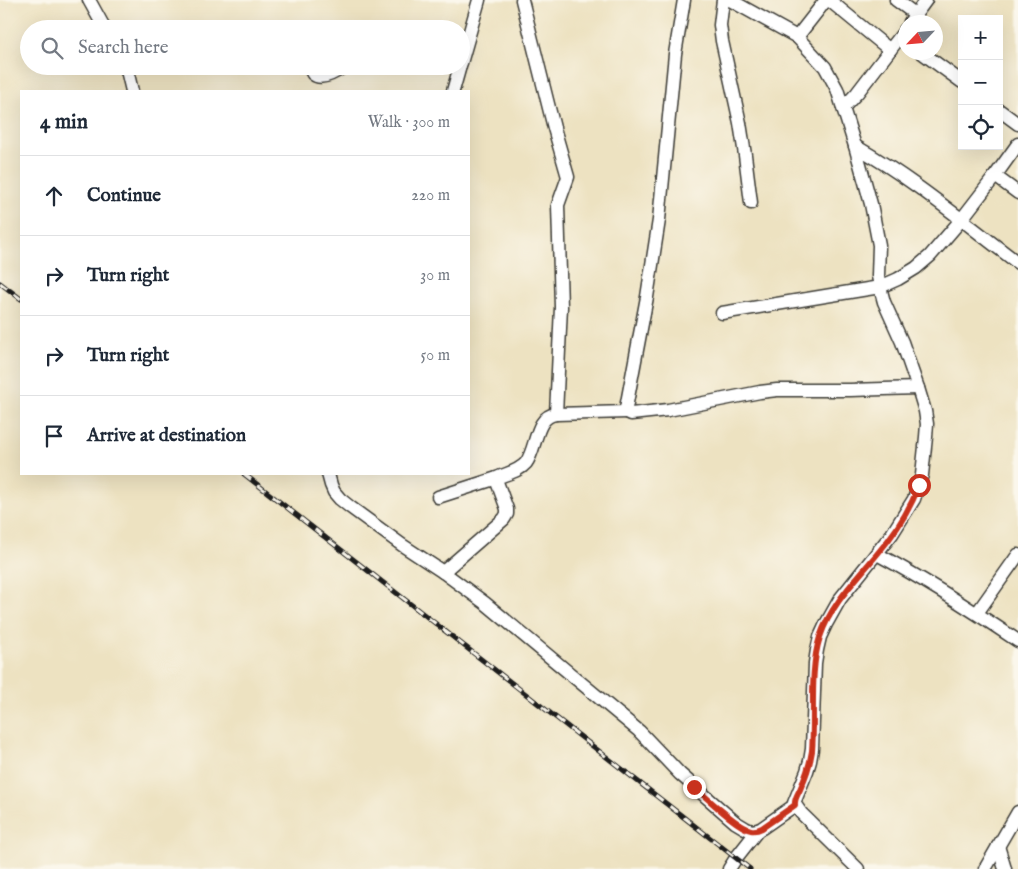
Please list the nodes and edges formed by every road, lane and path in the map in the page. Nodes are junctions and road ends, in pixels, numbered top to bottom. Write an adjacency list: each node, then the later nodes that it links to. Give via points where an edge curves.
1 (89, 0): 12 (street)
2 (478, 0): 13 (street)
3 (522, 0): 39 (street, via 568,177 558,206 561,307)
4 (684, 0): 38 (street, via 675,54 659,220)
5 (723, 0): 32 (street, via 722,42 740,123)
6 (730, 0): 14 (street)
7 (828, 0): 14 (street); 16 (street)
8 (896, 0): 10 (street)
9 (926, 0): 11 (street)
10 (909, 15)
11 (914, 15)
12 (100, 20)
13 (470, 21)
14 (797, 37): 25 (street, via 831,76)
15 (898, 41): 16 (street)
16 (890, 50): 25 (street)
17 (932, 60): 22 (street)
18 (128, 75): 23 (street)
19 (316, 75): 20 (street)
20 (329, 75)
21 (458, 75): 24 (street)
22 (958, 79)
23 (132, 90)
24 (453, 90)
25 (843, 108): 29 (street)
26 (1003, 113): 27 (street)
27 (1018, 124)
28 (1018, 144): 30 (street)
29 (855, 146): 33 (street, via 909,180); 35 (street, via 878,235)
30 (995, 176): 31 (street); 33 (street)
31 (1018, 193)
32 (751, 203)
33 (961, 220): 34 (street); 35 (street, via 916,268)
34 (1018, 263)
35 (880, 288): 36 (street); 37 (street)
36 (722, 313)
37 (918, 388): 38 (street, via 777,390 668,410); 43 (street, via 927,424 922,475 914,499)
38 (627, 412): 39 (street)
39 (556, 414): 41 (street, via 545,418 533,451 523,466)
40 (328, 475): 45 (street, via 340,499)
41 (497, 478): 42 (street); 45 (street, via 507,509 506,516)
42 (438, 497)
43 (878, 554): 46 (street); 48 (street, via 840,599 820,637 815,663 810,761)
44 (1018, 555): 46 (street)
45 (444, 572): 50 (street, via 639,731 680,774 735,822 751,831)
46 (977, 613): 47 (street)
47 (1018, 642)
48 (795, 805): 50 (street); 53 (street)
49 (1018, 812): 51 (street)
50 (758, 830): 52 (street)
51 (998, 846): 54 (street); 55 (street)
52 (729, 869)
53 (858, 869)
54 (985, 869)
55 (1005, 869)

